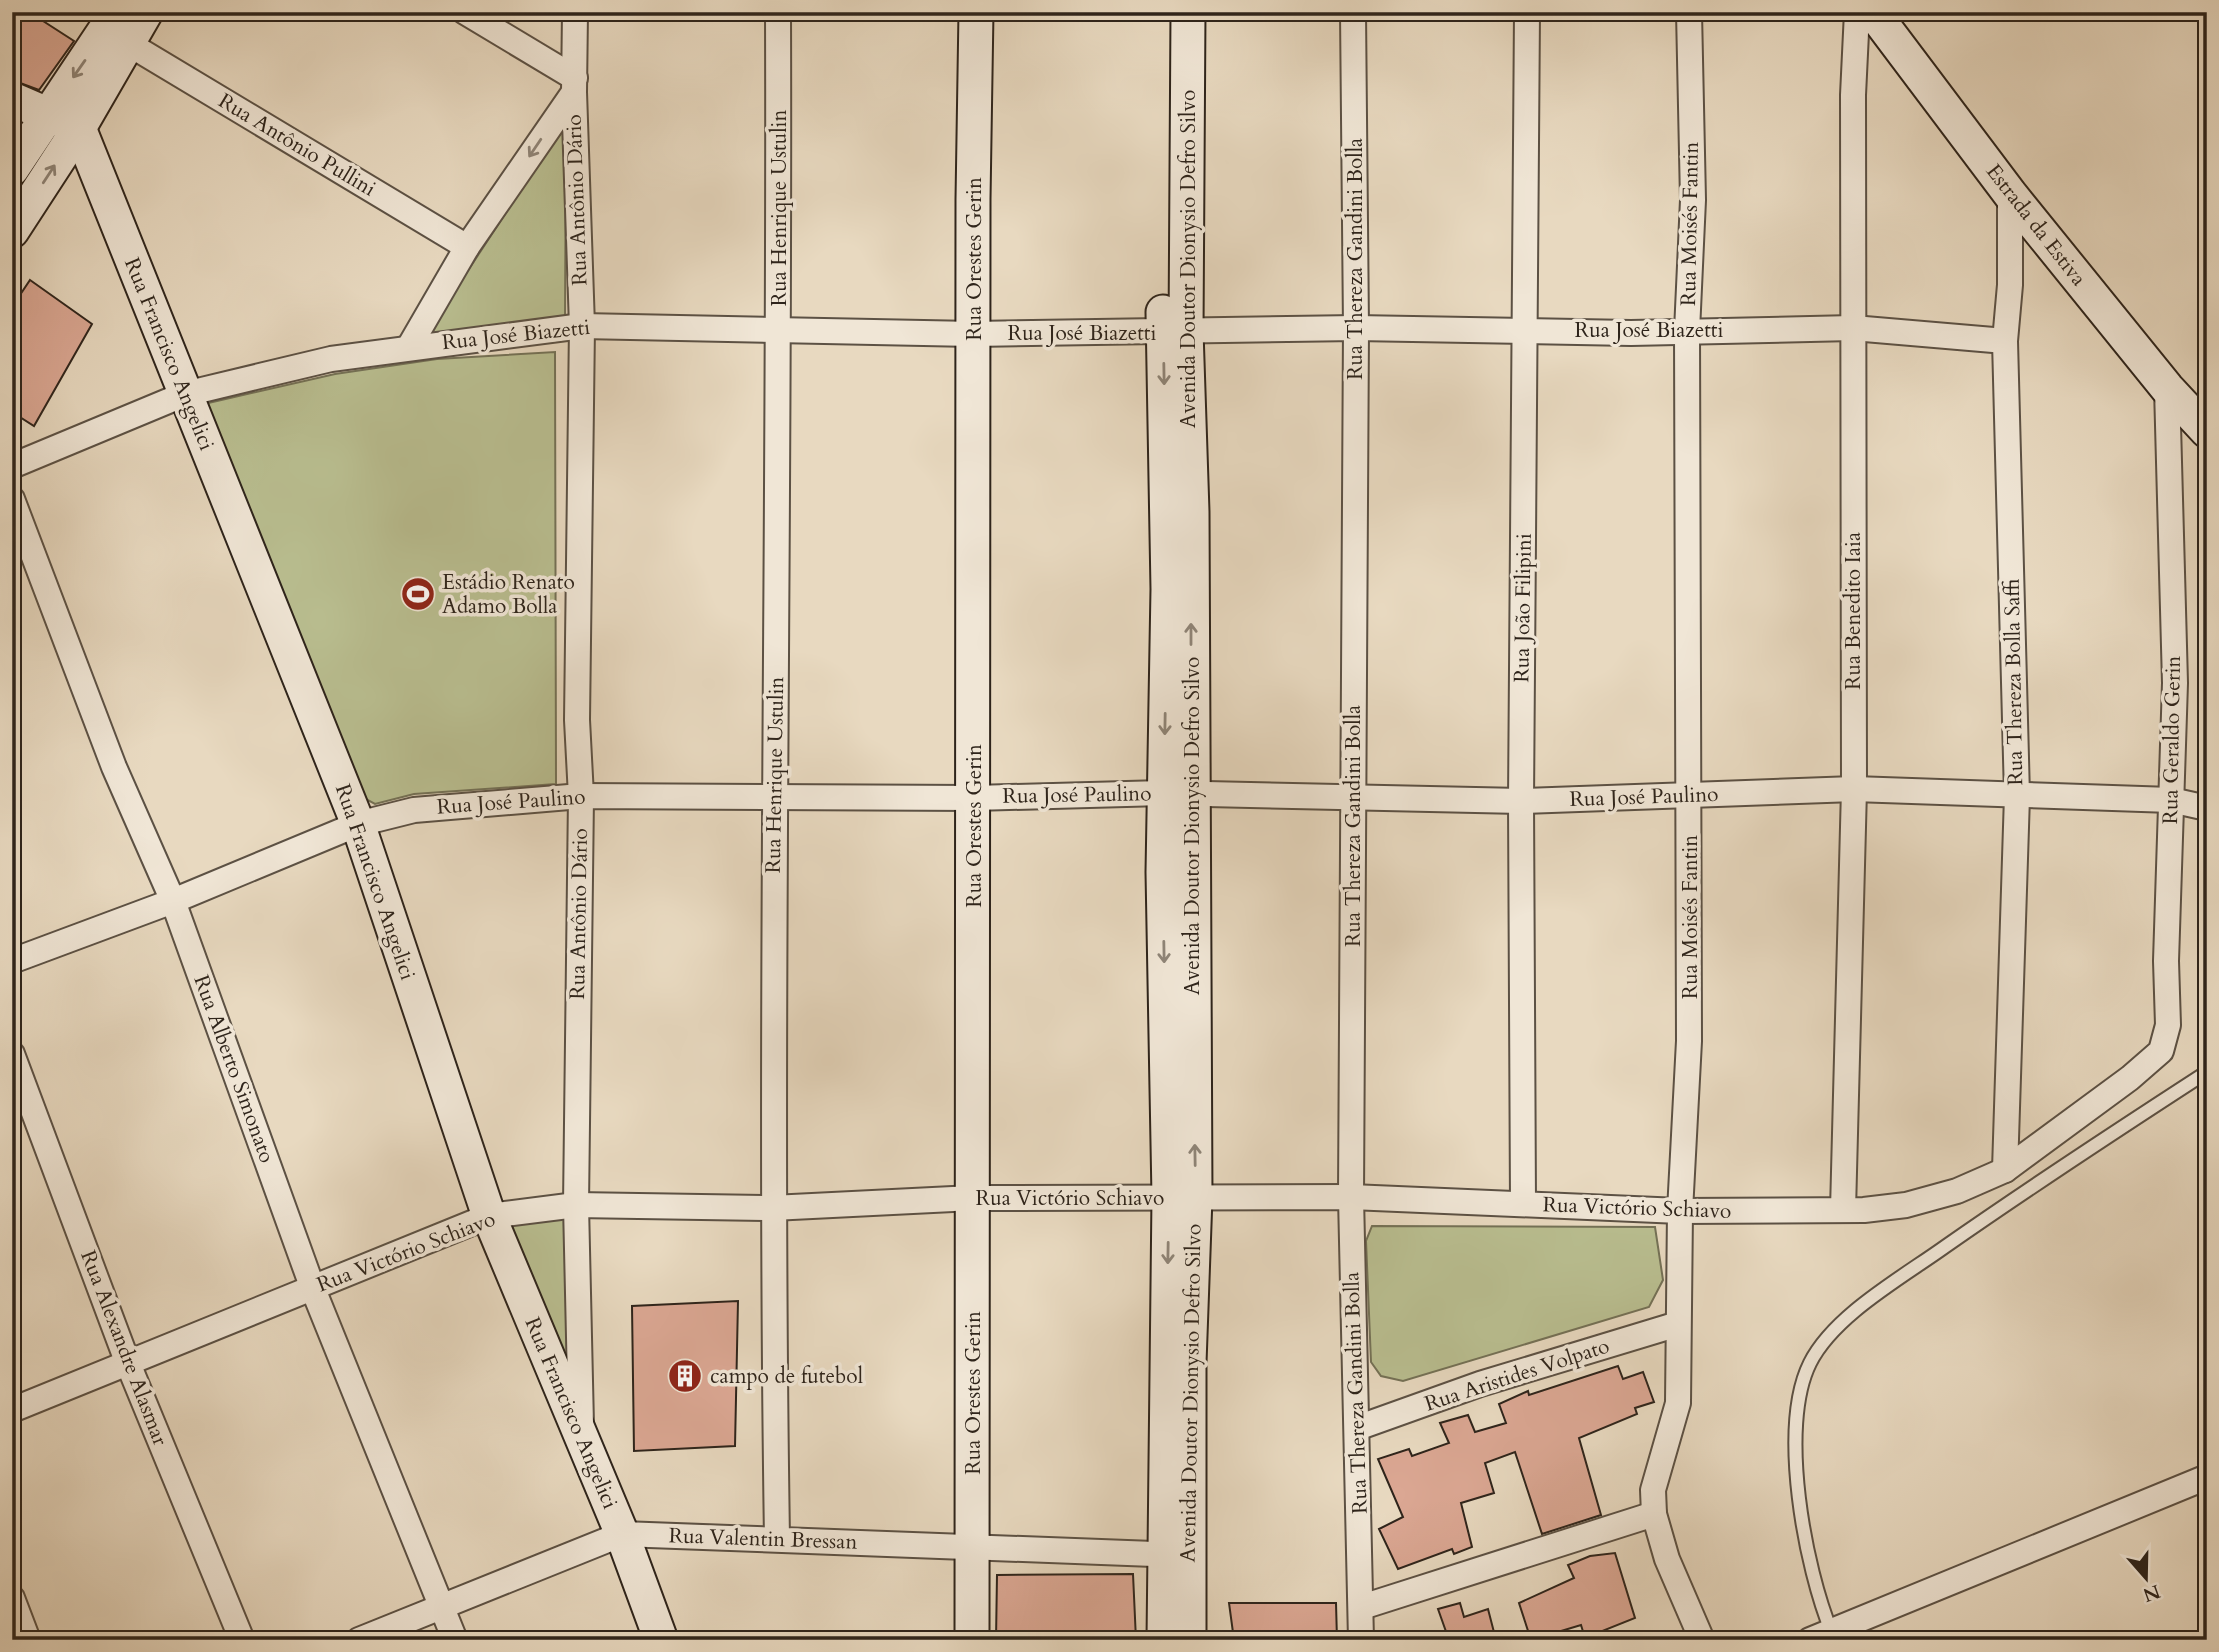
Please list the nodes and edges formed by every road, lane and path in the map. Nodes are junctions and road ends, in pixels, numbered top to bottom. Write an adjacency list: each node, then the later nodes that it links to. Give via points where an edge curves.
1 (146, 12): 13 (street)
2 (465, 12): 14 (street)
3 (575, 12): 14 (street, Rua Antônio Dário)
4 (778, 12): 26 (street, Rua Henrique Ustulin)
5 (976, 12): 29 (street, Rua Orestes Gerin)
6 (1166, 12): 28 (street, Avenida Doutor Dionysio Defro Silvo)
7 (1188, 12): 28 (street, Avenida Doutor Dionysio Defro Silvo)
8 (1353, 12): 23 (street, Rua Thereza Gandini Bolla)
9 (1527, 12): 25 (street, Rua João Filipini)
10 (1689, 12): 27 (street, Rua Moisés Fantin, via 1693,200)
11 (1857, 12): 24 (street, Rua Benedito Iaia)
12 (1873, 12): 19 (street, Estrada da Estiva)
13 (117, 28): 16 (street, one-way to 16); 17 (street); 21 (street, Rua Antônio Pullini)
14 (574, 85): 21 (street, one-way to 21); 22 (street, Rua Antônio Dário)
15 (12, 99): 16 (street)
16 (48, 113): 17 (street); 18 (street)
17 (79, 128): 20 (street, one-way to 17); 33 (street, Rua Francisco Angelici)
18 (12, 169)
19 (2010, 194): 30 (street, Rua Thereza Bolla Saffi); 32 (street, Estrada da Estiva)
20 (12, 231)
21 (467, 247): 31 (street)
22 (582, 326): 26 (street, Rua José Biazetti); 31 (street, Rua José Biazetti); 41 (street, Rua Antônio Dário, via 577,720)
23 (1356, 328): 25 (street, Rua José Biazetti); 28 (street, Rua José Biazetti); 46 (street, Rua Thereza Gandini Bolla)
24 (1853, 328): 27 (street, Rua José Biazetti); 30 (street, Rua José Biazetti); 37 (street, Rua Benedito Iaia)
25 (1525, 329): 27 (street, Rua José Biazetti); 47 (street, Rua João Filipini)
26 (779, 331): 29 (street, Rua José Biazetti); 42 (street, Rua Henrique Ustulin)
27 (1687, 331): 43 (street, Rua Moisés Fantin)
28 (1174, 332): 29 (street, Rua José Biazetti); 39 (street, Avenida Doutor Dionysio Defro Silvo, via 1192,512)
29 (973, 334): 45 (street, Rua Orestes Gerin)
30 (2005, 341): 44 (street, Rua Thereza Bolla Saffi)
31 (409, 347): 33 (street, Rua José Biazetti, via 331,359)
32 (2167, 388): 34 (street, Estrada da Estiva); 40 (street, Rua Geraldo Gerin, via 2175,683)
33 (186, 394): 35 (street, Rua José Biazetti); 49 (street, Rua Francisco Angelici)
34 (2207, 431)
35 (12, 466)
36 (12, 499): 50 (street, Rua Alberto Simonato, via 114,767)
37 (1854, 789): 43 (street, Rua José Paulino); 44 (street, Rua José Paulino); 62 (street, Rua Benedito Iaia)
38 (2207, 793): 40 (street)
39 (1179, 794): 45 (street, Rua José Paulino); 46 (street, Rua José Paulino); 56 (street, Avenida Doutor Dionysio Defro Silvo, via 1192,854)
40 (2163, 795): 44 (street, Rua José Paulino); 48 (street); 54 (street, Rua Geraldo Gerin, via 2168,1024 2161,1051)
41 (581, 796): 42 (street, Rua José Paulino); 49 (street, Rua José Paulino, via 414,810); 60 (street, Rua Antônio Dário)
42 (774, 796): 45 (street, Rua José Paulino); 61 (street, Rua Henrique Ustulin)
43 (1691, 796): 47 (street, Rua José Paulino); 63 (street, Rua Moisés Fantin, via 1689,1041)
44 (2017, 796): 55 (street, Rua Thereza Bolla Saffi)
45 (974, 797): 58 (street, Rua Orestes Gerin)
46 (1353, 799): 47 (street, Rua José Paulino); 57 (street, Rua Thereza Gandini Bolla)
47 (1521, 801): 59 (street, Rua João Filipini)
48 (2207, 808)
49 (358, 824): 50 (street, Rua José Paulino); 64 (street, Rua Francisco Angelici)
50 (173, 901): 51 (street, Rua José Paulino); 65 (street, Rua Alberto Simonato)
51 (12, 961)
52 (12, 1054): 67 (street, Rua Alexandre Alasmar)
53 (2207, 1072): 55 (lane)
54 (2130, 1078): 55 (street, Rua Victório Schiavo)
55 (2014, 1181): 62 (street, Rua Victório Schiavo, via 1906,1205); 80 (lane, via 1851,1313 1811,1360 1801,1384 1794,1456)
56 (1182, 1197): 57 (street, Rua Victório Schiavo); 58 (street, Rua Victório Schiavo); 76 (street, Avenida Doutor Dionysio Defro Silvo, via 1189,1363)
57 (1351, 1197): 59 (street, Rua Victório Schiavo); 69 (street, Rua Thereza Gandini Bolla)
58 (973, 1198): 61 (street, Rua Victório Schiavo); 75 (street, Rua Orestes Gerin)
59 (1523, 1203): 63 (street, Rua Victório Schiavo)
60 (576, 1205): 61 (street, Rua Victório Schiavo); 64 (street, Rua Victório Schiavo); 70 (street, Rua Antônio Dário)
61 (772, 1208): 74 (street, Rua Henrique Ustulin)
62 (1843, 1210): 63 (street, Rua Victório Schiavo)
63 (1681, 1211): 66 (street, Rua Moisés Fantin)
64 (489, 1216): 65 (street, Rua Victório Schiavo); 70 (street, Rua Francisco Angelici)
65 (313, 1289): 67 (street, Rua Victório Schiavo); 78 (street, Rua Alberto Simonato)
66 (1678, 1324): 69 (street, Rua Aristides Volpato, via 1480,1384); 72 (street, Rua Moisés Fantin, via 1678,1403 1653,1490)
67 (127, 1361): 68 (street, Rua Victório Schiavo); 82 (street, Rua Alexandre Alasmar)
68 (12, 1410)
69 (1357, 1428): 79 (street, Rua Thereza Gandini Bolla)
70 (581, 1437): 73 (street, Rua Francisco Angelici)
71 (2207, 1477): 80 (street)
72 (1654, 1514): 79 (street); 90 (street, Rua Moisés Fantin, via 1667,1559)
73 (622, 1534): 74 (street, Rua Valentin Bressan); 78 (street, Rua Valentin Bressan); 85 (street, Rua Francisco Angelici)
74 (777, 1539): 75 (street, Rua Valentin Bressan)
75 (973, 1549): 76 (street, Rua Valentin Bressan); 86 (street, Rua Orestes Gerin)
76 (1176, 1555): 87 (street, Avenida Doutor Dionysio Defro Silvo); 88 (street, Avenida Doutor Dionysio Defro Silvo)
77 (12, 1598): 81 (street)
78 (442, 1606): 83 (street, Rua Valentin Bressan); 84 (street, Rua Alberto Simonato)
79 (1362, 1607): 89 (street, Rua Thereza Gandini Bolla)
80 (1827, 1637)
81 (28, 1640)
82 (242, 1640)
83 (359, 1640)
84 (455, 1640)
85 (661, 1640)
86 (972, 1640)
87 (1164, 1640)
88 (1189, 1640)
89 (1361, 1640)
90 (1702, 1640)

